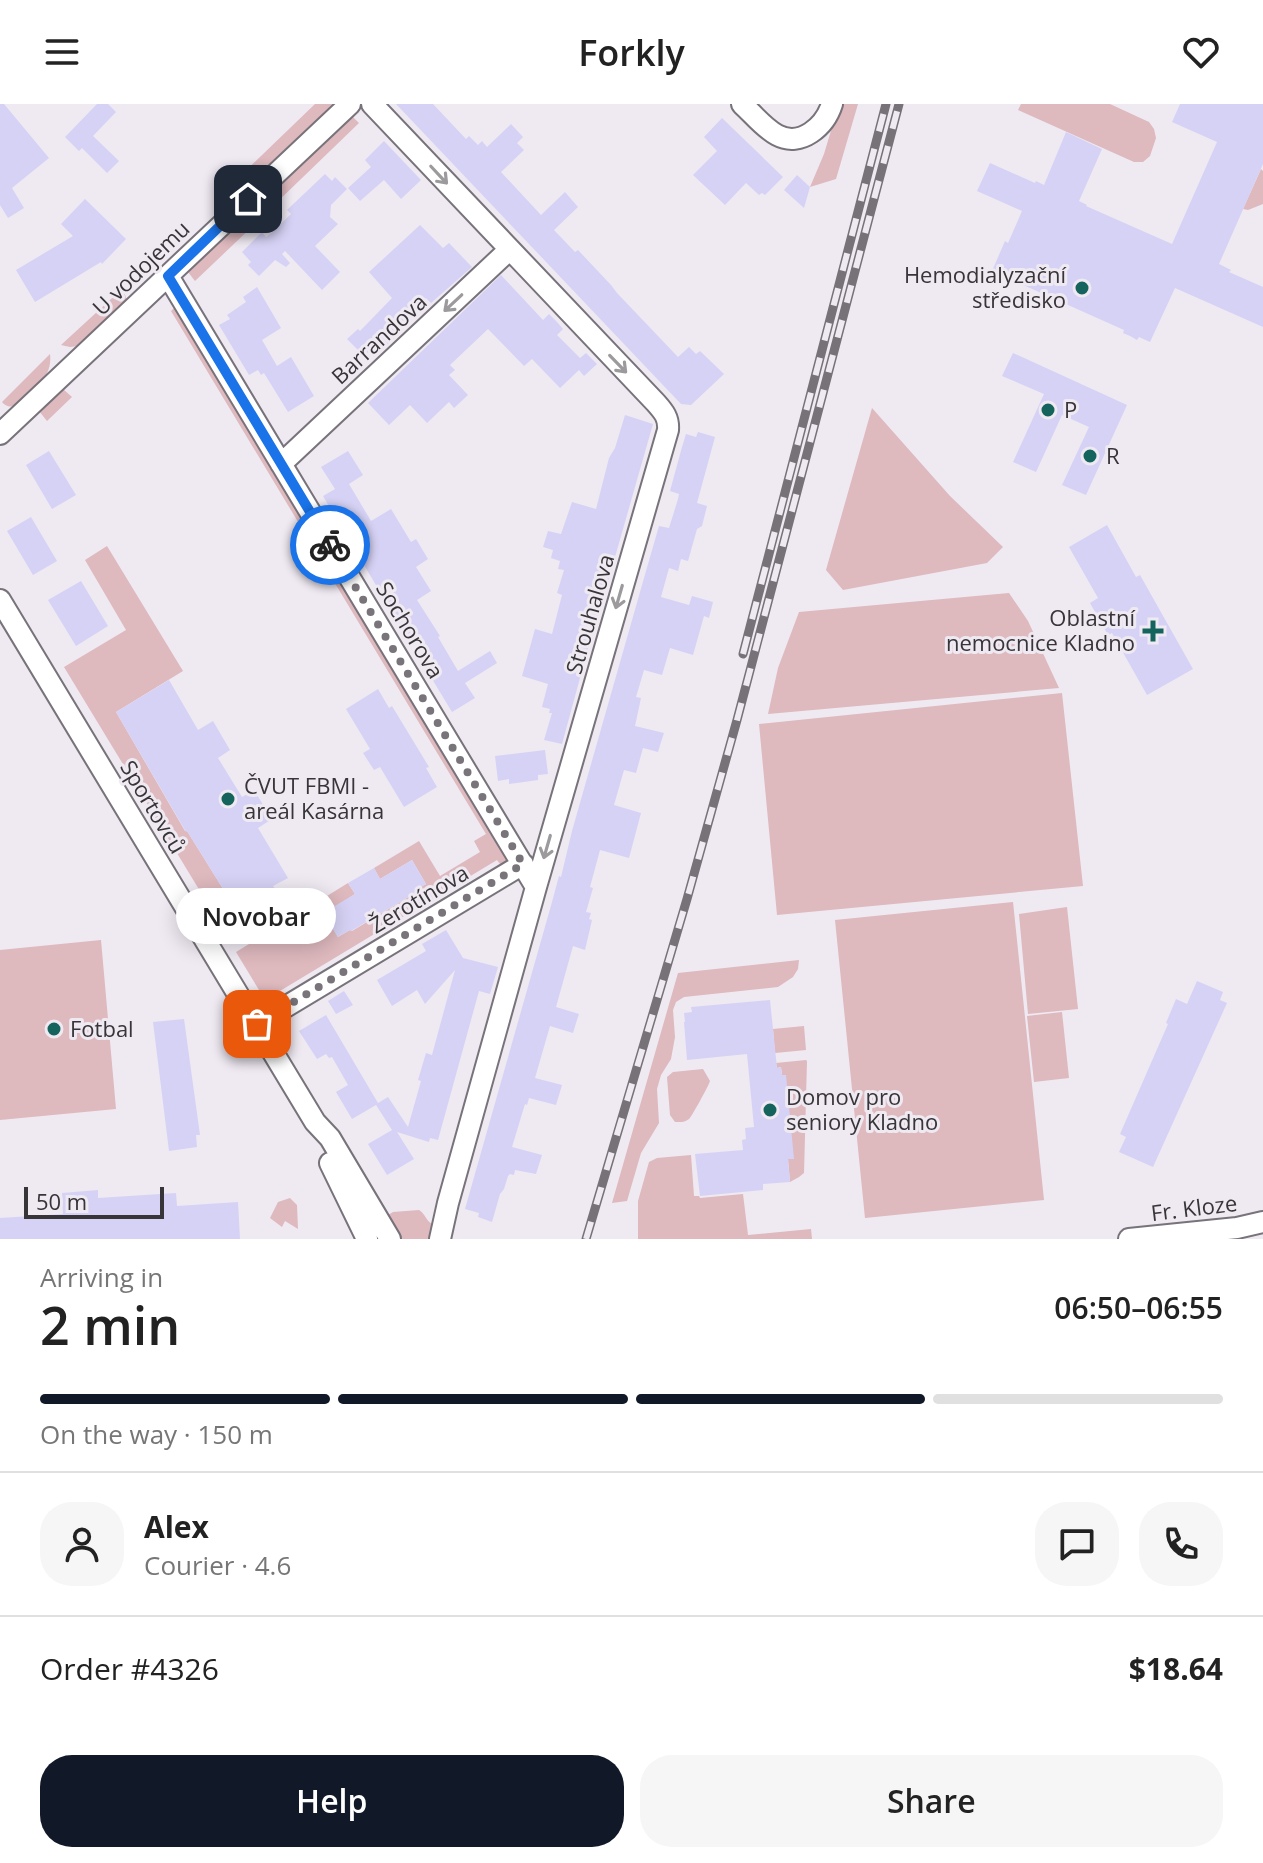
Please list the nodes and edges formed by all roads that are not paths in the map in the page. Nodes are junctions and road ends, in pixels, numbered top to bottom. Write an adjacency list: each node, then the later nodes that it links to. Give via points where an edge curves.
1 (350, 104): 6 (street, U vodojemu)
2 (372, 104): 5 (street, Strouhalova, one-way to 5)
3 (742, 104): 4 (street, via 778,136 791,139 823,123)
4 (832, 104)
5 (509, 250): 8 (street, Barrandova, one-way to 8); 11 (street, Strouhalova, one-way to 11, via 668,421)
6 (168, 276): 7 (street, U vodojemu); 8 (street, Sochorova)
7 (0, 434)
8 (281, 464): 10 (street, Sochorova)
9 (0, 600): 12 (street, Sportovců)
10 (523, 864): 11 (street, Sochorova); 12 (street, Žerotínova)
11 (536, 887): 17 (street, Strouhalova)
12 (257, 1024): 13 (street, Sportovců)
13 (315, 1122): 15 (street, Sportovců); 16 (street, Sportovců)
14 (1263, 1222): 18 (street, Fr. Kloze)
15 (367, 1239)
16 (390, 1239)
17 (440, 1239)
18 (1129, 1239)

